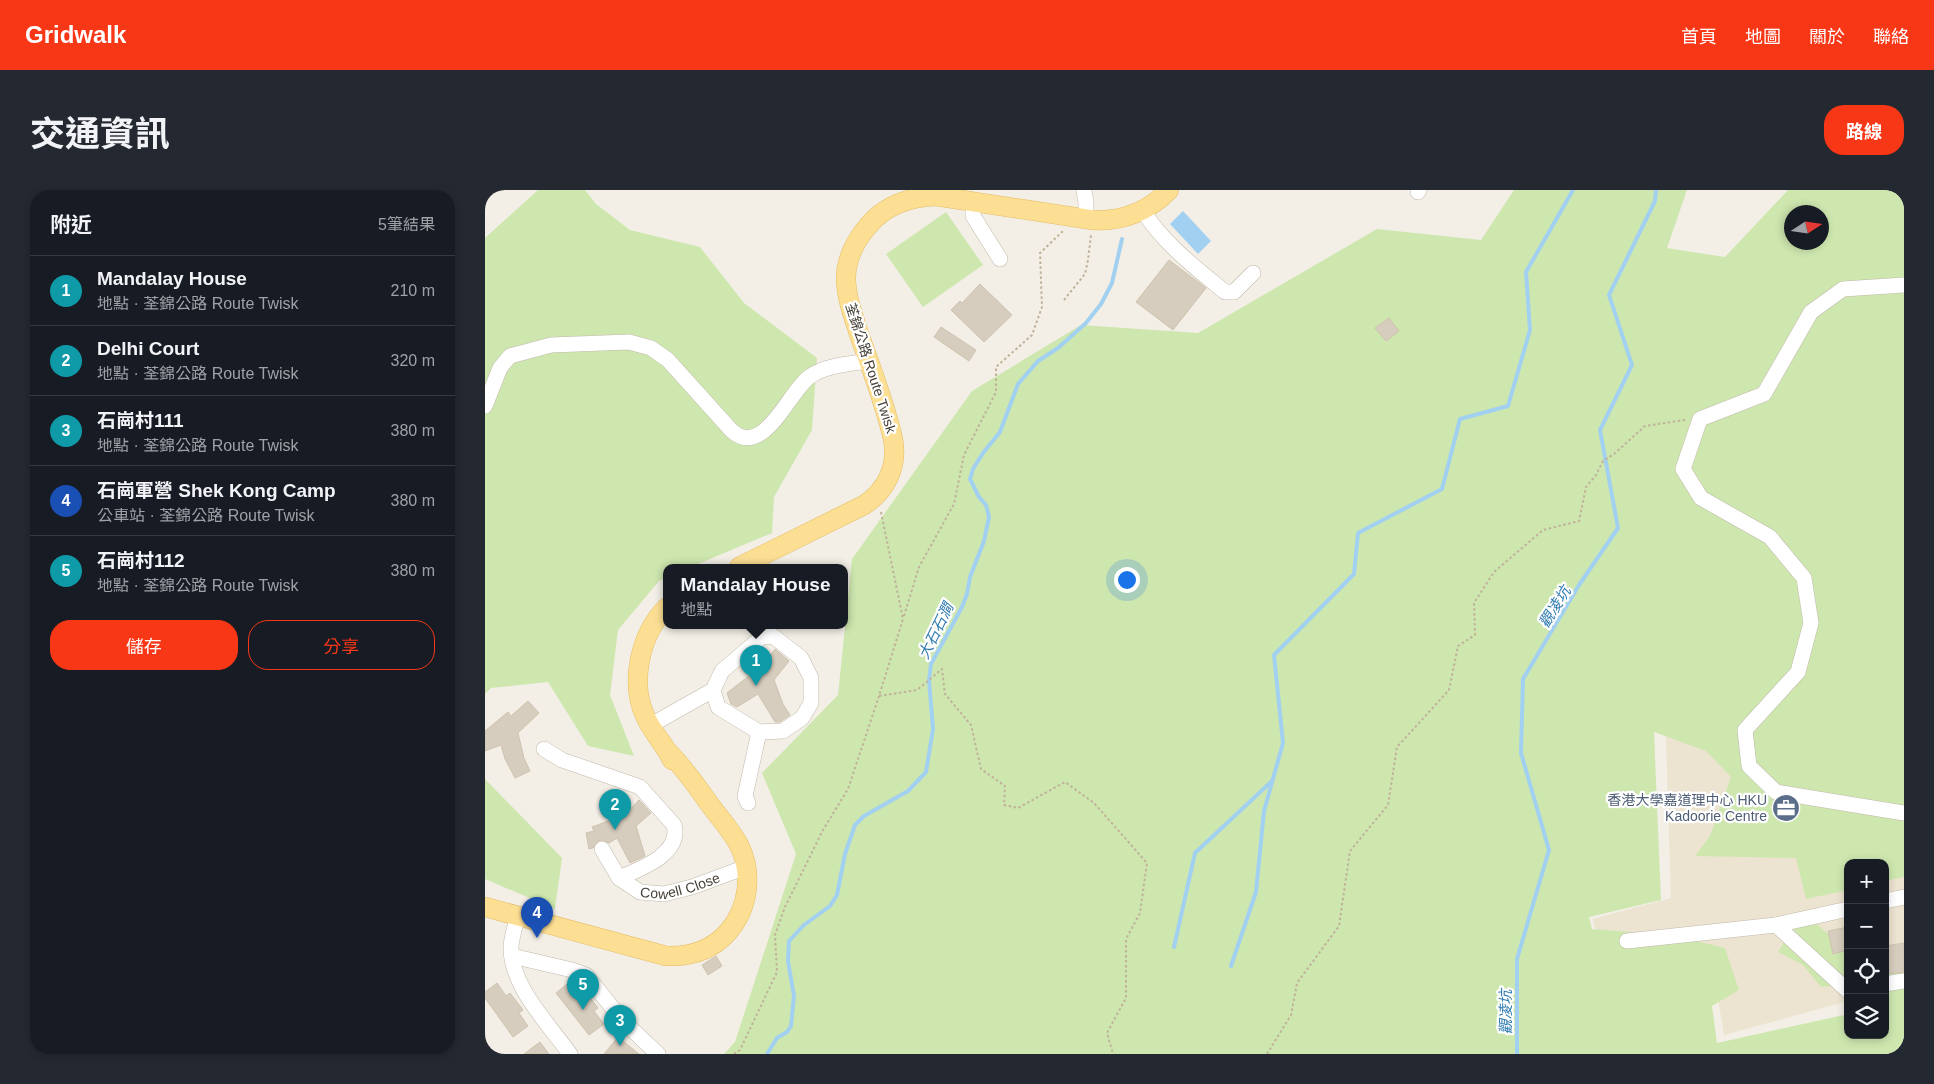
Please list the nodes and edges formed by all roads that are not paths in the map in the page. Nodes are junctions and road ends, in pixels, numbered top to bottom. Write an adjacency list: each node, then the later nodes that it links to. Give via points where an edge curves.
1 (1084, 190): 5 (lane)
2 (1169, 190): 4 (main road, 荃錦公路 Route Twisk)
3 (973, 201): 5 (main road, 荃錦公路 Route Twisk); 6 (lane, via 973,216); 9 (main road, 荃錦公路 Route Twisk, via 936,196 911,199 888,209 864,231 850,257 846,278 850,304)
4 (1143, 211): 5 (main road, 荃錦公路 Route Twisk, via 1117,219); 7 (lane, via 1171,245 1225,292 1233,292)
5 (1086, 219)
6 (1000, 259)
7 (1253, 273)
8 (1904, 285): 18 (lane, via 1843,289 1811,312 1764,394 1700,419 1683,469 1701,498 1770,536 1804,578 1811,623 1798,672 1745,730 1749,766 1776,792)
9 (869, 361): 10 (lane, via 834,366 813,375 767,428 749,438 734,434 668,360 651,348 629,342 551,345 511,356 501,365); 11 (main road, 荃錦公路 Route Twisk, via 895,447 893,468 885,486 858,509)
10 (485, 406)
11 (745, 564)
12 (663, 613): 14 (main road, via 651,629 640,664 639,692)
13 (713, 690): 14 (lane); 15 (lane, via 718,707); 15 (lane, via 722,671 762,637 773,636 801,658 811,678 811,703 802,718 783,731)
14 (651, 725): 20 (main road, via 738,844)
15 (759, 732): 17 (lane, via 745,796)
16 (544, 749): 21 (lane, via 562,760 640,787 674,825 674,841 667,850 645,866)
17 (748, 803)
18 (1904, 813)
19 (602, 849): 21 (lane, Cowell Close)
20 (746, 867): 21 (lane, Cowell Close, via 664,894 640,892); 26 (main road, via 746,896 733,926 713,945 686,955 658,954)
21 (619, 878)
22 (1904, 897): 23 (lane)
23 (1889, 900)
24 (485, 907): 26 (main road)
25 (1844, 910): 27 (lane)
26 (518, 916): 29 (lane, via 512,939)
27 (1776, 925): 28 (lane); 32 (lane)
28 (1627, 941)
29 (512, 956): 33 (lane, via 519,984); 34 (lane, via 586,975 623,1020)
30 (1904, 981): 31 (lane)
31 (1889, 983)
32 (1844, 987)
33 (570, 1054)
34 (658, 1054)

